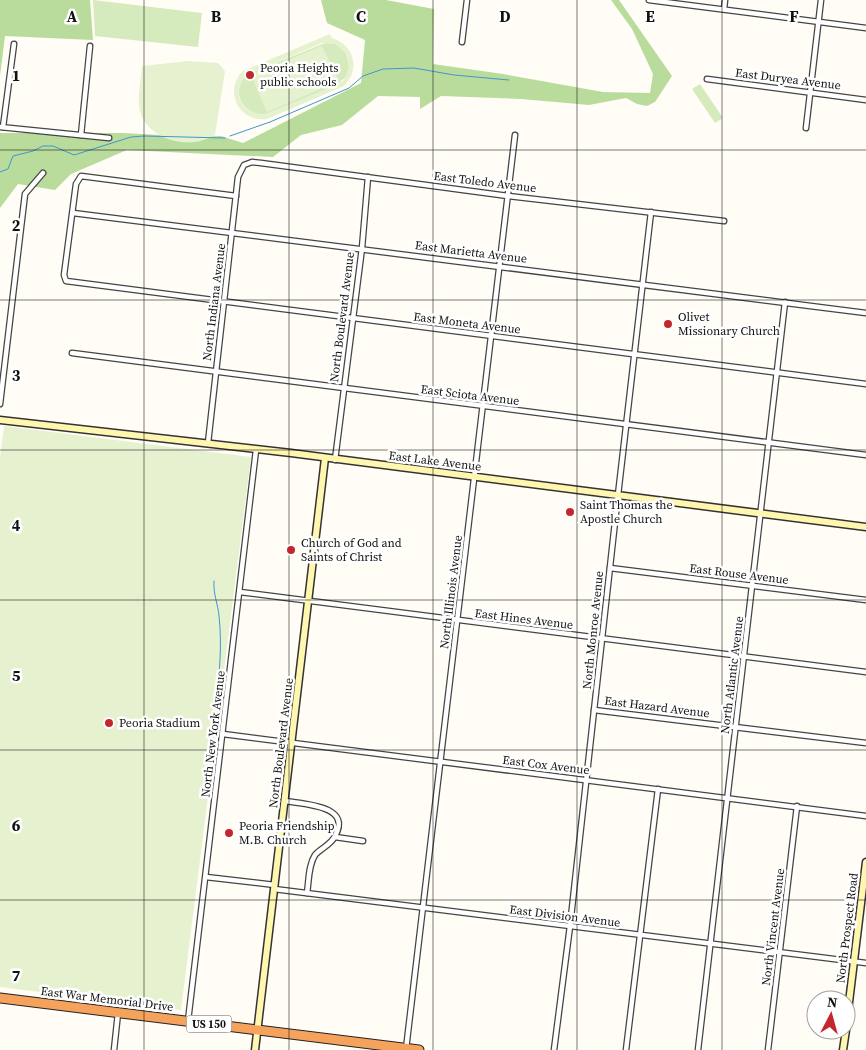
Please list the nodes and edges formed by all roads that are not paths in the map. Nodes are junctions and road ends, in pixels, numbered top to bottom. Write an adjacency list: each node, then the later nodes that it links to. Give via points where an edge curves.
1 (466, 0): 8 (street)
2 (649, 0): 5 (street)
3 (725, 0): 5 (street)
4 (822, 0): 6 (street)
5 (724, 9): 6 (street)
6 (819, 21): 7 (street); 12 (street)
7 (866, 28)
8 (462, 42)
9 (14, 44): 14 (street)
10 (90, 46): 16 (street)
11 (707, 79): 12 (street, East Duryea Avenue)
12 (810, 92): 13 (street, East Duryea Avenue); 15 (street)
13 (866, 100)
14 (2, 127): 16 (street)
15 (806, 128)
16 (80, 135): 18 (street)
17 (515, 135): 23 (street, North Illinois Avenue)
18 (109, 138)
19 (244, 165): 21 (street, East Toledo Avenue, via 252,162); 22 (street, North Indiana Avenue, via 238,178)
20 (43, 173): 42 (street, via 25,194)
21 (368, 177): 23 (street, East Toledo Avenue); 28 (street, North Boulevard Avenue)
22 (236, 196): 25 (street, via 82,176 76,184); 27 (street, North Indiana Avenue)
23 (508, 196): 24 (street, East Toledo Avenue); 29 (street, North Illinois Avenue)
24 (651, 212): 26 (street, East Toledo Avenue); 30 (street, North Monroe Avenue)
25 (73, 213): 27 (street, East Marietta Avenue); 31 (street, East Moneta Avenue, via 64,275 66,281)
26 (724, 221)
27 (232, 233): 28 (street, East Marietta Avenue); 31 (street, North Indiana Avenue)
28 (362, 248): 29 (street, East Marietta Avenue); 34 (street, North Boulevard Avenue)
29 (499, 266): 30 (street, East Marietta Avenue); 35 (street, North Illinois Avenue)
30 (643, 284): 32 (street, East Marietta Avenue); 37 (street, North Monroe Avenue)
31 (224, 302): 34 (street, East Moneta Avenue); 38 (street, North Indiana Avenue)
32 (786, 302): 33 (street, East Marietta Avenue); 39 (street, North Atlantic Avenue)
33 (866, 313)
34 (352, 319): 35 (street, East Moneta Avenue); 41 (street, North Boulevard Avenue)
35 (491, 336): 37 (street, East Moneta Avenue); 43 (street, North Illinois Avenue)
36 (72, 353): 38 (street, East Sciota Avenue)
37 (634, 355): 39 (street, East Moneta Avenue); 45 (street, North Monroe Avenue)
38 (216, 371): 41 (street, East Sciota Avenue); 46 (street, North Indiana Avenue)
39 (777, 373): 40 (street, East Moneta Avenue); 47 (street, North Atlantic Avenue)
40 (866, 384)
41 (344, 389): 43 (street, East Sciota Avenue); 51 (street, North Boulevard Avenue)
42 (0, 404)
43 (483, 407): 45 (street, East Sciota Avenue); 52 (street, North Illinois Avenue)
44 (0, 420): 46 (street, East Lake Avenue)
45 (626, 424): 47 (street, East Sciota Avenue); 53 (street, North Monroe Avenue)
46 (208, 443): 48 (street, East Lake Avenue)
47 (768, 443): 49 (street, East Sciota Avenue); 54 (street, North Atlantic Avenue)
48 (256, 450): 50 (street, East Lake Avenue); 58 (street, North New York Avenue)
49 (866, 455)
50 (325, 458): 51 (street, East Lake Avenue); 60 (street, North Boulevard Avenue)
51 (335, 460): 52 (street, East Lake Avenue)
52 (475, 477): 53 (street, East Lake Avenue); 61 (street, North Illinois Avenue)
53 (618, 494): 54 (street, East Lake Avenue); 56 (street, North Monroe Avenue)
54 (760, 514): 55 (street, East Lake Avenue); 57 (street, North Atlantic Avenue)
55 (866, 527)
56 (610, 568): 57 (street, East Rouse Avenue); 62 (street, North Monroe Avenue)
57 (752, 586): 59 (street, East Rouse Avenue); 63 (street, North Atlantic Avenue)
58 (240, 592): 60 (street, East Hines Avenue); 67 (street, North New York Avenue)
59 (866, 600)
60 (308, 601): 61 (street, East Hines Avenue); 68 (street, North Boulevard Avenue)
61 (457, 620): 62 (street, East Hines Avenue); 70 (street, North Illinois Avenue)
62 (602, 639): 63 (street, East Hines Avenue); 65 (street, North Monroe Avenue)
63 (744, 657): 64 (street, East Hines Avenue); 66 (street, North Atlantic Avenue)
64 (866, 672)
65 (594, 710): 66 (street, East Hazard Avenue); 71 (street, North Monroe Avenue)
66 (736, 727): 69 (street, East Hazard Avenue); 73 (street, North Atlantic Avenue)
67 (223, 734): 68 (street, East Cox Avenue); 80 (street, North New York Avenue)
68 (292, 742): 70 (street, East Cox Avenue); 74 (street, North Boulevard Avenue)
69 (866, 743)
70 (440, 762): 71 (street, East Cox Avenue); 83 (street, North Illinois Avenue)
71 (586, 780): 72 (street, East Cox Avenue); 84 (street, North Monroe Avenue)
72 (658, 789): 73 (street, East Cox Avenue); 85 (street)
73 (728, 798): 75 (street, East Cox Avenue); 86 (street, North Atlantic Avenue)
74 (285, 801): 77 (street, via 328,809 338,821); 81 (street, North Boulevard Avenue)
75 (797, 806): 76 (street, East Cox Avenue); 87 (street, North Vincent Avenue)
76 (866, 816)
77 (335, 837): 78 (street); 82 (street, via 315,856 310,866)
78 (363, 841)
79 (866, 862): 88 (street, North Prospect Road)
80 (206, 877): 81 (street, East Division Avenue); 93 (street, North New York Avenue)
81 (275, 887): 82 (street, East Division Avenue); 94 (street, North Boulevard Avenue)
82 (307, 893): 83 (street, East Division Avenue)
83 (422, 909): 84 (street, East Division Avenue); 95 (street, North Illinois Avenue)
84 (570, 926): 85 (street, East Division Avenue); 99 (street, North Monroe Avenue)
85 (641, 935): 86 (street, East Division Avenue); 100 (street)
86 (710, 944): 87 (street, East Division Avenue); 101 (street, North Atlantic Avenue)
87 (780, 952): 88 (street, East Division Avenue); 102 (street, North Vincent Avenue)
88 (854, 962): 89 (street, East Division Avenue); 90 (street, North Prospect Road)
89 (866, 963)
90 (851, 990)
91 (0, 998): 92 (highway, East War Memorial Drive / US 150)
92 (118, 1013): 93 (highway, East War Memorial Drive / US 150); 96 (street)
93 (188, 1021): 94 (highway, East War Memorial Drive / US 150)
94 (258, 1030): 95 (highway, East War Memorial Drive / US 150); 97 (street, North Boulevard Avenue)
95 (406, 1049): 98 (highway, East War Memorial Drive / US 150)
96 (114, 1050)
97 (255, 1050)
98 (419, 1050)
99 (554, 1050)
100 (626, 1050)
101 (698, 1050)
102 (768, 1050)

